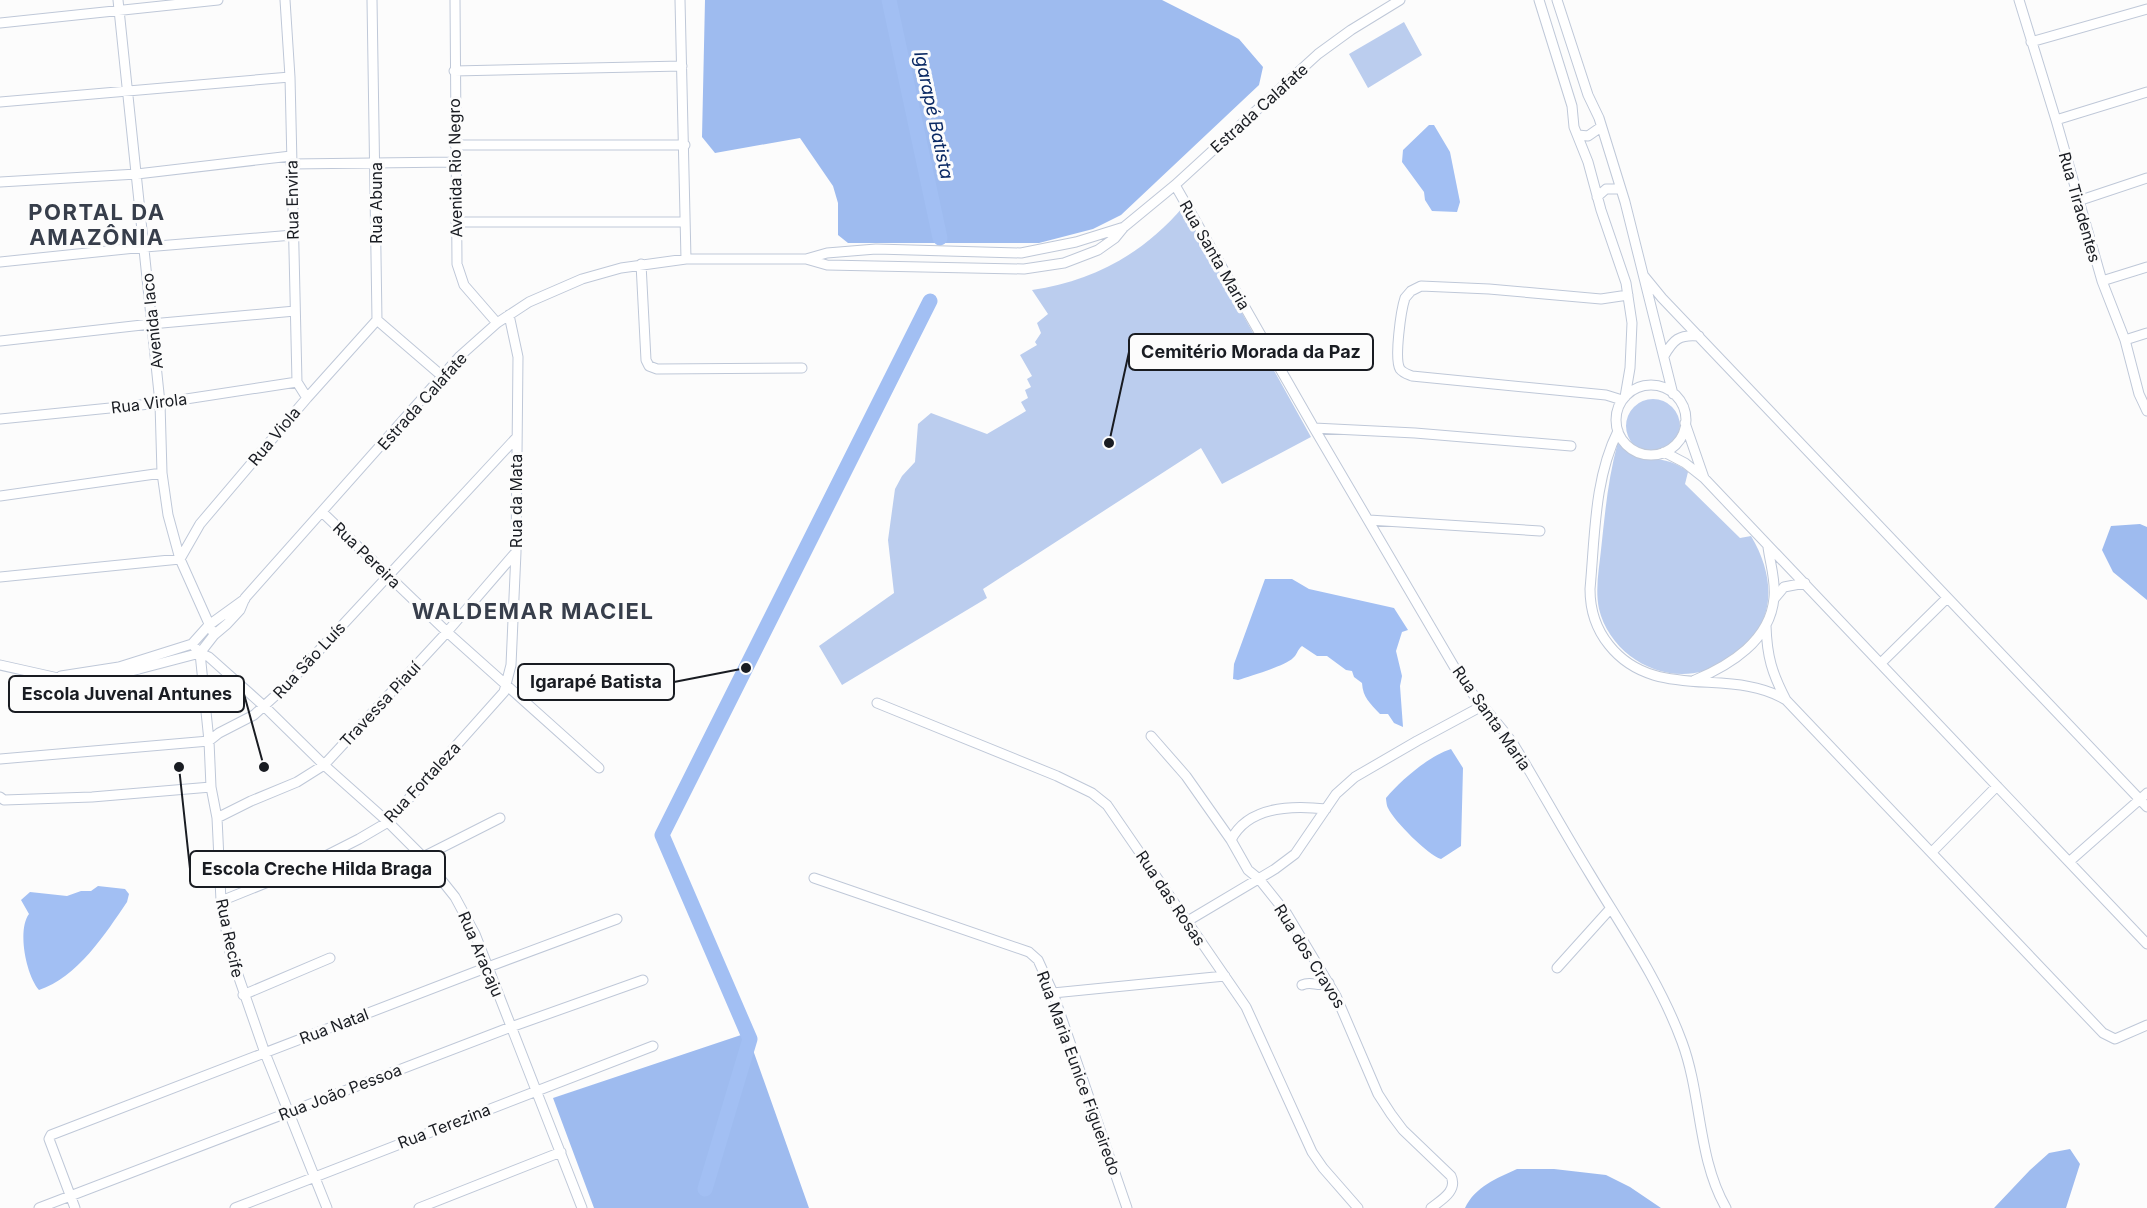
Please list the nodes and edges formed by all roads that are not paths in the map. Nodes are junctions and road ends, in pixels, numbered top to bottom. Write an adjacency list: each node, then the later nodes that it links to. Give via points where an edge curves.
1 (118, 0): 12 (street, Avenida Iaco)
2 (218, 0): 12 (street)
3 (285, 0): 17 (street, Rua Envira)
4 (372, 0): 27 (street, Rua Abuna)
5 (455, 0): 16 (street, Avenida Rio Negro)
6 (680, 0): 15 (street)
7 (1400, 0): 32 (street, Estrada Calafate, via 1318,54)
8 (1539, 0): 23 (street)
9 (1557, 0): 22 (street)
10 (2019, 0): 14 (street, Rua Tiradentes)
11 (2147, 9): 14 (street)
12 (119, 10): 13 (street); 18 (street, Avenida Iaco)
13 (0, 23)
14 (2031, 42): 21 (street, Rua Tiradentes)
15 (682, 66): 16 (street); 25 (street)
16 (454, 70): 24 (street, Avenida Rio Negro)
17 (290, 77): 18 (street); 26 (street, Rua Envira)
18 (129, 92): 20 (street); 29 (street, Avenida Iaco)
19 (2147, 92): 21 (street)
20 (0, 102)
21 (2056, 120): 35 (street, Rua Tiradentes)
22 (1601, 127): 23 (street, via 1588,136); 33 (street)
23 (1578, 135): 34 (street)
24 (455, 145): 25 (street); 28 (street, Avenida Rio Negro)
25 (685, 145): 37 (street)
26 (291, 160): 27 (street); 29 (street); 39 (street, Rua Envira)
27 (376, 162): 28 (street); 53 (street, Rua Abuna)
28 (455, 162): 36 (street, Avenida Rio Negro)
29 (137, 174): 31 (street); 40 (street, Avenida Iaco)
30 (2147, 178): 35 (street)
31 (0, 182)
32 (1175, 185): 38 (street, Estrada Calafate); 71 (street, Rua Santa Maria)
33 (1621, 189): 34 (street, via 1606,189); 47 (street)
34 (1597, 197): 50 (street)
35 (2078, 201): 48 (street, Rua Tiradentes)
36 (456, 222): 37 (street); 54 (street, Avenida Rio Negro, via 459,274)
37 (685, 222): 41 (street)
38 (1124, 227): 42 (street, Estrada Calafate, via 1021,253 876,249); 42 (street, Estrada Calafate, via 1108,244 1064,263 1024,269 827,265)
39 (293, 235): 40 (street); 51 (street, Rua Envira)
40 (145, 247): 43 (street); 55 (street, Avenida Iaco)
41 (686, 259): 42 (street, Estrada Calafate); 44 (street, Estrada Calafate)
42 (806, 259)
43 (0, 262)
44 (641, 264): 46 (street, Estrada Calafate); 61 (street, via 646,360 650,366)
45 (2147, 267): 48 (street)
46 (602, 273): 49 (street); 52 (street, Estrada Calafate, via 555,290)
47 (1644, 276): 57 (street); 60 (street)
48 (2102, 281): 58 (street, Rua Tiradentes)
49 (605, 283)
50 (1628, 295): 66 (street, via 1632,340); 66 (street, via 1601,299 1421,286 1405,298 1397,357 1402,372 1412,376)
51 (295, 311): 55 (street); 63 (street, Rua Envira)
52 (509, 315): 54 (street, Estrada Calafate); 73 (street, Rua da Mata, via 518,357)
53 (377, 320): 62 (street); 65 (street, Rua Viola)
54 (497, 323): 62 (street, Estrada Calafate)
55 (151, 324): 59 (street); 67 (street, Avenida Iaco)
56 (2147, 333): 58 (street)
57 (1699, 336): 60 (street, via 1676,339); 89 (street)
58 (2125, 340): 68 (street, Rua Tiradentes)
59 (0, 341)
60 (1664, 356): 64 (street)
61 (802, 368)
62 (442, 376): 79 (street, Estrada Calafate)
63 (297, 382): 65 (street); 67 (street, Rua Virola)
64 (1673, 394): 66 (street, via 1660,387 1645,386); 70 (street, via 1682,404)
65 (307, 398): 84 (street, Rua Viola, via 200,524)
66 (1624, 399): 72 (street, via 1616,415)
67 (160, 403): 69 (street, Rua Virola); 76 (street, Avenida Iaco)
68 (2147, 411)
69 (0, 419)
70 (1685, 423): 75 (street, via 1679,440); 77 (street)
71 (1314, 428): 74 (street); 80 (street, Rua Santa Maria)
72 (1618, 431): 75 (street, via 1624,442 1639,453); 100 (street, via 1606,457 1599,489 1590,589 1592,610 1607,642 1629,663 1654,676)
73 (516, 438): 83 (street, Rua da Mata); 85 (street, Rua São Luís)
74 (1571, 446)
75 (1664, 452): 77 (street)
76 (162, 473): 78 (street); 84 (street, Avenida Iaco, via 169,522)
77 (1704, 478): 82 (street)
78 (0, 496)
79 (322, 512): 85 (street, Rua Pereira); 88 (street, Estrada Calafate)
80 (1369, 520): 81 (street); 104 (street, Rua Santa Maria, via 1459,675)
81 (1540, 531)
82 (1768, 547): 87 (street); 90 (street)
83 (516, 552): 93 (street, Travessa Piauí); 101 (street, Rua da Mata, via 512,665)
84 (180, 558): 86 (street); 91 (street, Avenida Iaco)
85 (387, 575): 93 (street, Rua Pereira); 105 (street, Rua São Luís)
86 (0, 577)
87 (1805, 583): 90 (street, via 1784,587); 97 (street)
88 (245, 598): 91 (street, Estrada Calafate); 94 (street, Estrada Calafate, via 240,610)
89 (1947, 598): 97 (street); 113 (street)
90 (1774, 599): 92 (street)
91 (209, 625): 94 (street, Avenida Iaco); 95 (street, Estrada Calafate)
92 (1766, 626): 100 (street, via 1730,663); 102 (street, via 1770,667)
93 (447, 632): 101 (street, Rua Pereira); 109 (street, Travessa Piauí)
94 (214, 634): 96 (street, Estrada Calafate)
95 (192, 644): 96 (street, Rua Aracaju); 99 (street, via 119,667)
96 (200, 653): 99 (street, via 105,677 77,681); 105 (street, Rua Aracaju); 107 (street, Rua Recife)
97 (1881, 663): 112 (street)
98 (0, 665): 99 (street)
99 (50, 677)
100 (1695, 681): 102 (street, via 1761,689)
101 (506, 686): 110 (street, Rua Pereira); 119 (street, Rua Fortaleza)
102 (1786, 700): 121 (street)
103 (877, 704): 129 (street, Rua das Rosas, via 1057,776 1100,799)
104 (1482, 706): 116 (street, via 1355,777); 127 (street, Rua Santa Maria, via 1514,745)
105 (265, 707): 107 (street, Rua São Luís); 109 (street, Rua Aracaju)
106 (1151, 736): 120 (street, Rua dos Cravos, via 1186,776)
107 (209, 741): 108 (street, Rua São Luís); 111 (street, Rua Recife)
108 (0, 759)
109 (324, 765): 117 (street, Travessa Piauí, via 297,782); 119 (street, Rua Aracaju)
110 (598, 768)
111 (211, 786): 114 (street, via 92,797); 117 (street, Rua Recife)
112 (1997, 786): 121 (street); 123 (street)
113 (2143, 796): 115 (street); 123 (street)
114 (0, 797)
115 (2147, 807)
116 (1326, 809): 120 (street, via 1291,808 1258,815 1238,828); 125 (street, via 1295,854)
117 (217, 818): 126 (street, Rua Recife)
118 (500, 818): 122 (street)
119 (388, 822): 122 (street, Rua Aracaju); 126 (street, Rua Fortaleza, via 298,870)
120 (1231, 840): 125 (street, Rua dos Cravos, via 1248,870)
121 (1932, 852): 140 (street, via 2108,1037 2119,1038)
122 (423, 857): 132 (street, Rua Aracaju, via 464,911)
123 (2070, 861): 130 (street)
124 (814, 878): 138 (street, Rua Maria Eunice Figueiredo, via 1029,952 1040,964)
125 (1259, 879): 129 (street); 136 (street, Rua dos Cravos, via 1287,914)
126 (221, 901): 139 (street, Rua Recife)
127 (1611, 909): 133 (street); 158 (street, Rua Santa Maria, via 1660,992 1682,1042 1708,1166)
128 (617, 920): 132 (street, Rua Natal)
129 (1186, 922): 134 (street, Rua das Rosas)
130 (2147, 944)
131 (330, 958): 139 (street)
132 (488, 967): 141 (street, Rua Aracaju); 143 (street, Rua Natal)
133 (1557, 968)
134 (1226, 976): 138 (street); 156 (street, Rua das Rosas, via 1255,1023 1312,1152)
135 (643, 980): 141 (street, Rua João Pessoa)
136 (1329, 983): 137 (street); 157 (street, Rua dos Cravos, via 1378,1094 1403,1130 1454,1182 1448,1194)
137 (1302, 985)
138 (1053, 993): 155 (street, Rua Maria Eunice Figueiredo)
139 (243, 995): 143 (street, Rua Recife)
140 (2147, 1025)
141 (511, 1027): 144 (street, Rua Aracaju); 145 (street, Rua João Pessoa)
142 (653, 1046): 144 (street, Rua Terezina)
143 (265, 1053): 145 (street, Rua Recife); 148 (street, Rua Natal, via 51,1135 49,1139)
144 (536, 1091): 146 (street, Rua Aracaju); 147 (street, Rua Terezina)
145 (289, 1112): 147 (street, Rua Recife); 148 (street, Rua João Pessoa)
146 (561, 1152): 153 (street); 154 (street, Rua Aracaju)
147 (315, 1175): 151 (street, Rua Terezina); 152 (street, Rua Recife)
148 (70, 1196): 149 (street, Rua João Pessoa); 150 (street)
149 (39, 1208)
150 (75, 1208)
151 (235, 1208)
152 (327, 1208)
153 (419, 1208)
154 (582, 1208)
155 (1127, 1208)
156 (1358, 1208)
157 (1431, 1208)
158 (1726, 1208)

